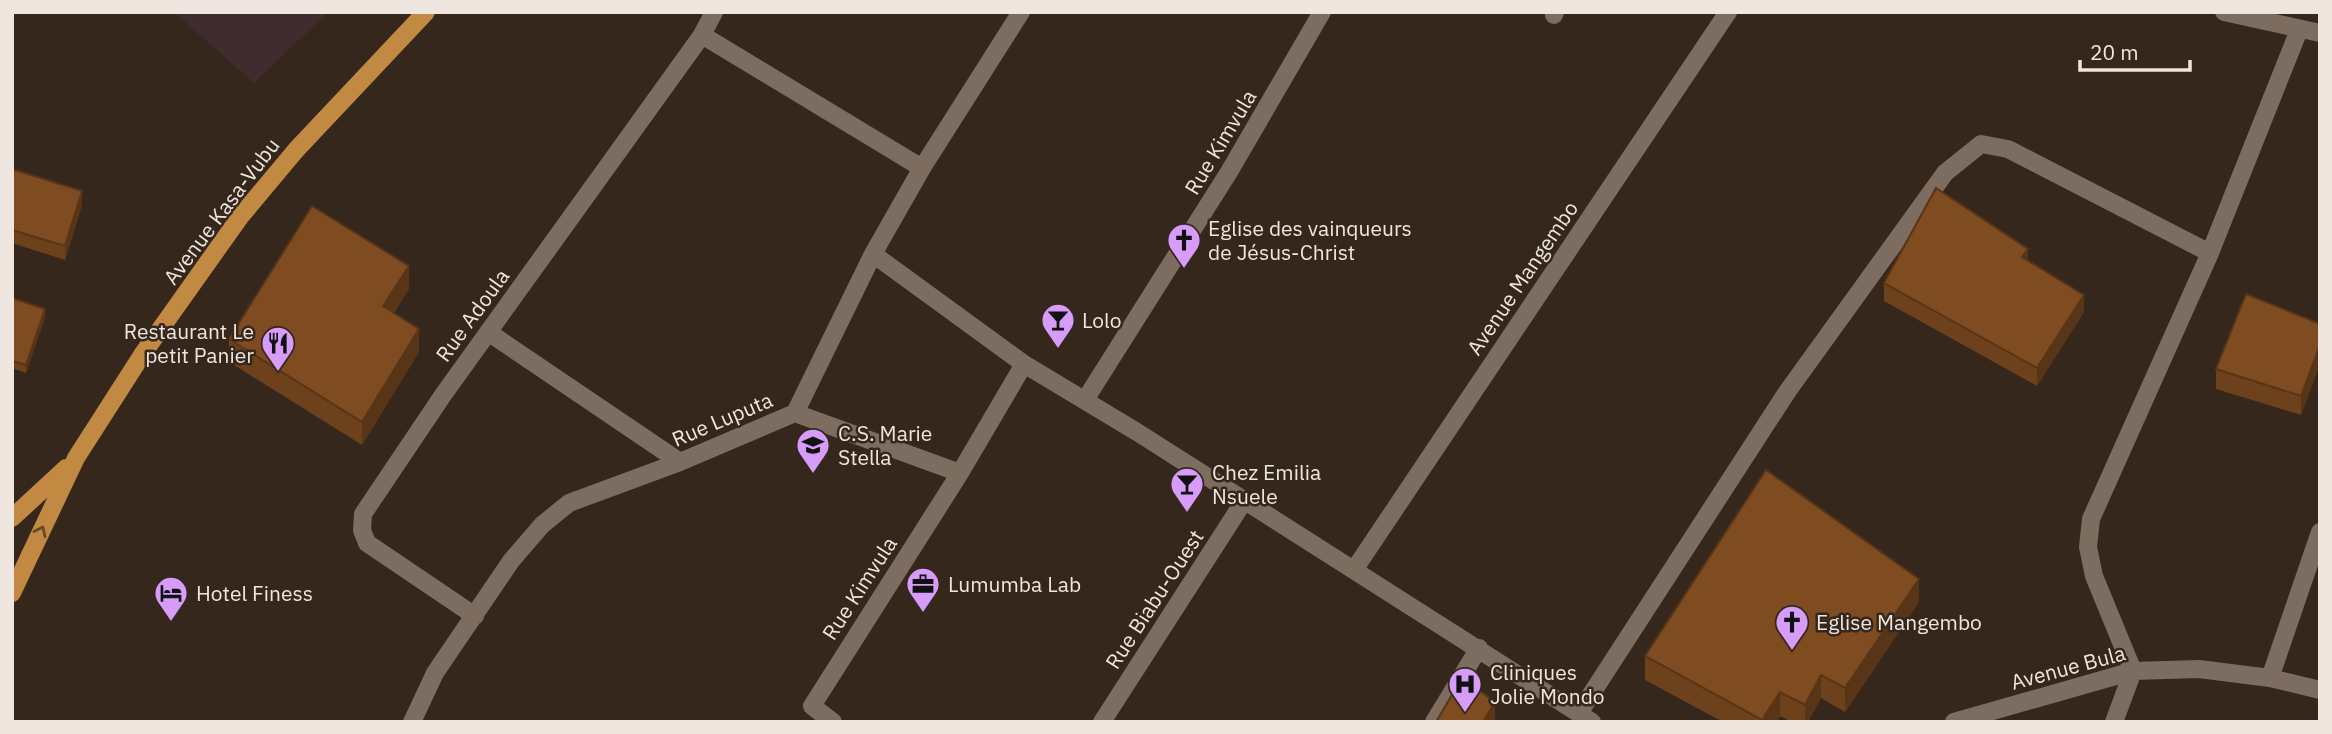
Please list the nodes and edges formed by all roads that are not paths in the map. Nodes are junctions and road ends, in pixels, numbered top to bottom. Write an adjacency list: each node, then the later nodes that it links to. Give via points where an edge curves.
1 (426, 12): 17 (main road, Avenue Kasa-Vubu, via 296,150 240,217)
2 (714, 12): 9 (street, Rue Adoula)
3 (1021, 12): 10 (street, Rue Luputa)
4 (1728, 12): 23 (street, Avenue Mangembo)
5 (2224, 12): 7 (street)
6 (1319, 14): 15 (street, Rue Kimvula, via 1229,172)
7 (2299, 30): 8 (street); 11 (street)
8 (2320, 33)
9 (702, 35): 10 (street); 13 (street, Rue Adoula)
10 (922, 168): 12 (street, Rue Luputa)
11 (2210, 253): 27 (street, via 2091,519 2088,547 2094,576); 30 (street, via 2008,149 1981,144 1945,173 1787,392)
12 (873, 254): 14 (street); 16 (street, Rue Luputa)
13 (488, 332): 18 (street); 25 (street, Rue Adoula, via 363,514 362,530 367,543)
14 (1024, 364): 15 (street); 19 (street, Rue Kimvula)
15 (1085, 400): 20 (street)
16 (795, 412): 18 (street, Rue Luputa); 19 (street)
17 (76, 458): 21 (main road, Avenue Kasa-Vubu); 24 (main road, Avenue Kasa-Vubu, one-way to 17)
18 (680, 461): 25 (street, Rue Luputa, via 569,503 542,525 511,561)
19 (960, 473): 32 (street, Rue Kimvula, via 812,706)
20 (1244, 501): 23 (street); 33 (street, Rue Biabu-Ouest)
21 (12, 518)
22 (2320, 532): 28 (street)
23 (1354, 569): 26 (street)
24 (12, 593)
25 (475, 616): 31 (street, Rue Luputa, via 435,673)
26 (1479, 648): 30 (street); 34 (street)
27 (2133, 671): 28 (street, Avenue Bula, via 2199,669); 35 (street, Avenue Bula); 36 (street)
28 (2270, 678): 29 (street, Avenue Bula)
29 (2320, 690)
30 (1586, 718)
31 (412, 722)
32 (833, 722)
33 (1102, 722)
34 (1434, 722)
35 (1954, 722)
36 (2114, 722)

